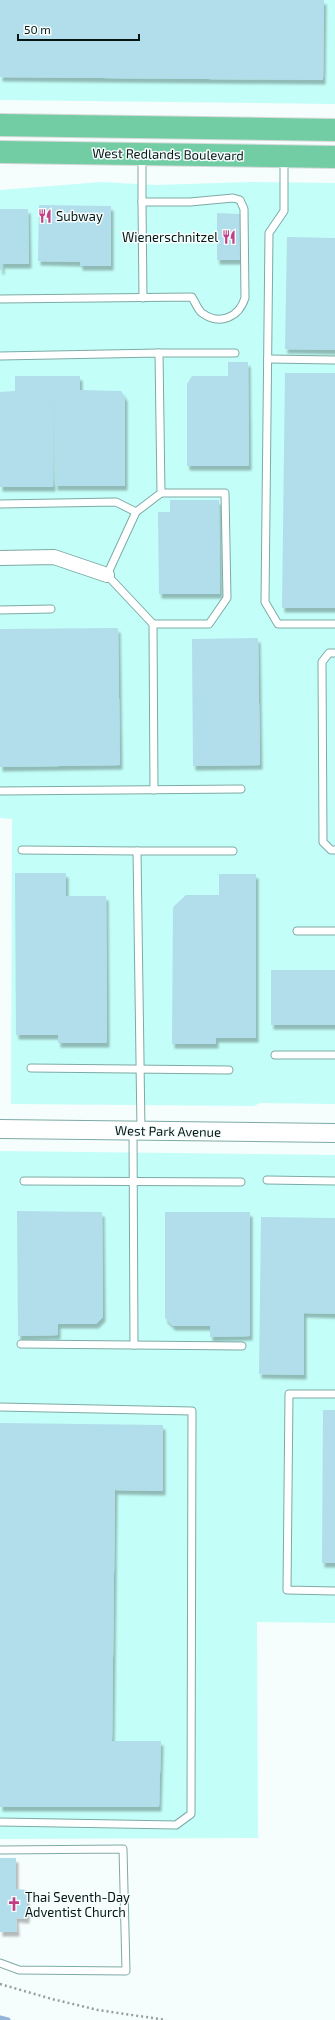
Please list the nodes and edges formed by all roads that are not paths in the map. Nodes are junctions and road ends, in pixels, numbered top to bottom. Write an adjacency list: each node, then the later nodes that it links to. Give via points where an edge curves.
1 (0, 125): 2 (main road, West Redlands Boulevard)
2 (335, 130)
3 (0, 152): 4 (main road, West Redlands Boulevard)
4 (142, 154): 5 (main road, West Redlands Boulevard); 7 (lane)
5 (284, 156): 6 (main road, West Redlands Boulevard); 13 (lane, via 284,211 269,233)
6 (335, 157)
7 (142, 202): 8 (lane); 8 (lane, via 190,202 233,198 240,200 244,209 245,298 242,308 232,317 216,319 202,313 192,297)
8 (143, 298): 9 (lane)
9 (0, 299)
10 (236, 353): 11 (lane)
11 (159, 354): 12 (lane); 15 (lane)
12 (0, 356)
13 (268, 359): 14 (lane); 23 (lane, via 265,602 278,624)
14 (335, 360)
15 (161, 492): 17 (lane); 22 (lane, via 225,493 226,598 209,624)
16 (0, 504): 17 (lane, via 116,502)
17 (136, 512): 19 (lane)
18 (0, 558): 19 (street, via 54,557)
19 (108, 574): 22 (lane)
20 (51, 609): 21 (lane)
21 (0, 610)
22 (153, 624): 26 (lane)
23 (335, 624)
24 (335, 653): 29 (lane, via 329,653 322,662 322,678 323,842 331,850)
25 (241, 789): 26 (lane)
26 (154, 790): 27 (lane)
27 (0, 791)
28 (22, 850): 30 (lane)
29 (335, 850)
30 (137, 851): 31 (lane); 37 (lane)
31 (234, 851)
32 (297, 931): 33 (lane)
33 (335, 931)
34 (275, 1055): 35 (lane)
35 (335, 1055)
36 (31, 1068): 37 (lane)
37 (140, 1068): 38 (lane); 40 (lane)
38 (230, 1070)
39 (0, 1129): 40 (street, West Park Avenue)
40 (137, 1130): 41 (street, West Park Avenue); 44 (lane)
41 (335, 1133)
42 (267, 1180): 45 (lane)
43 (24, 1181): 44 (lane)
44 (133, 1181): 46 (lane); 48 (lane)
45 (335, 1181)
46 (241, 1182)
47 (21, 1344): 48 (lane)
48 (134, 1345): 49 (lane)
49 (242, 1346)
50 (335, 1394): 52 (lane, via 289,1394 287,1590)
51 (0, 1407): 53 (lane, via 192,1411 191,1814 176,1825)
52 (335, 1591)
53 (0, 1822)
54 (0, 1850): 55 (lane, via 123,1849 126,1971 19,1970)
55 (0, 1963)

